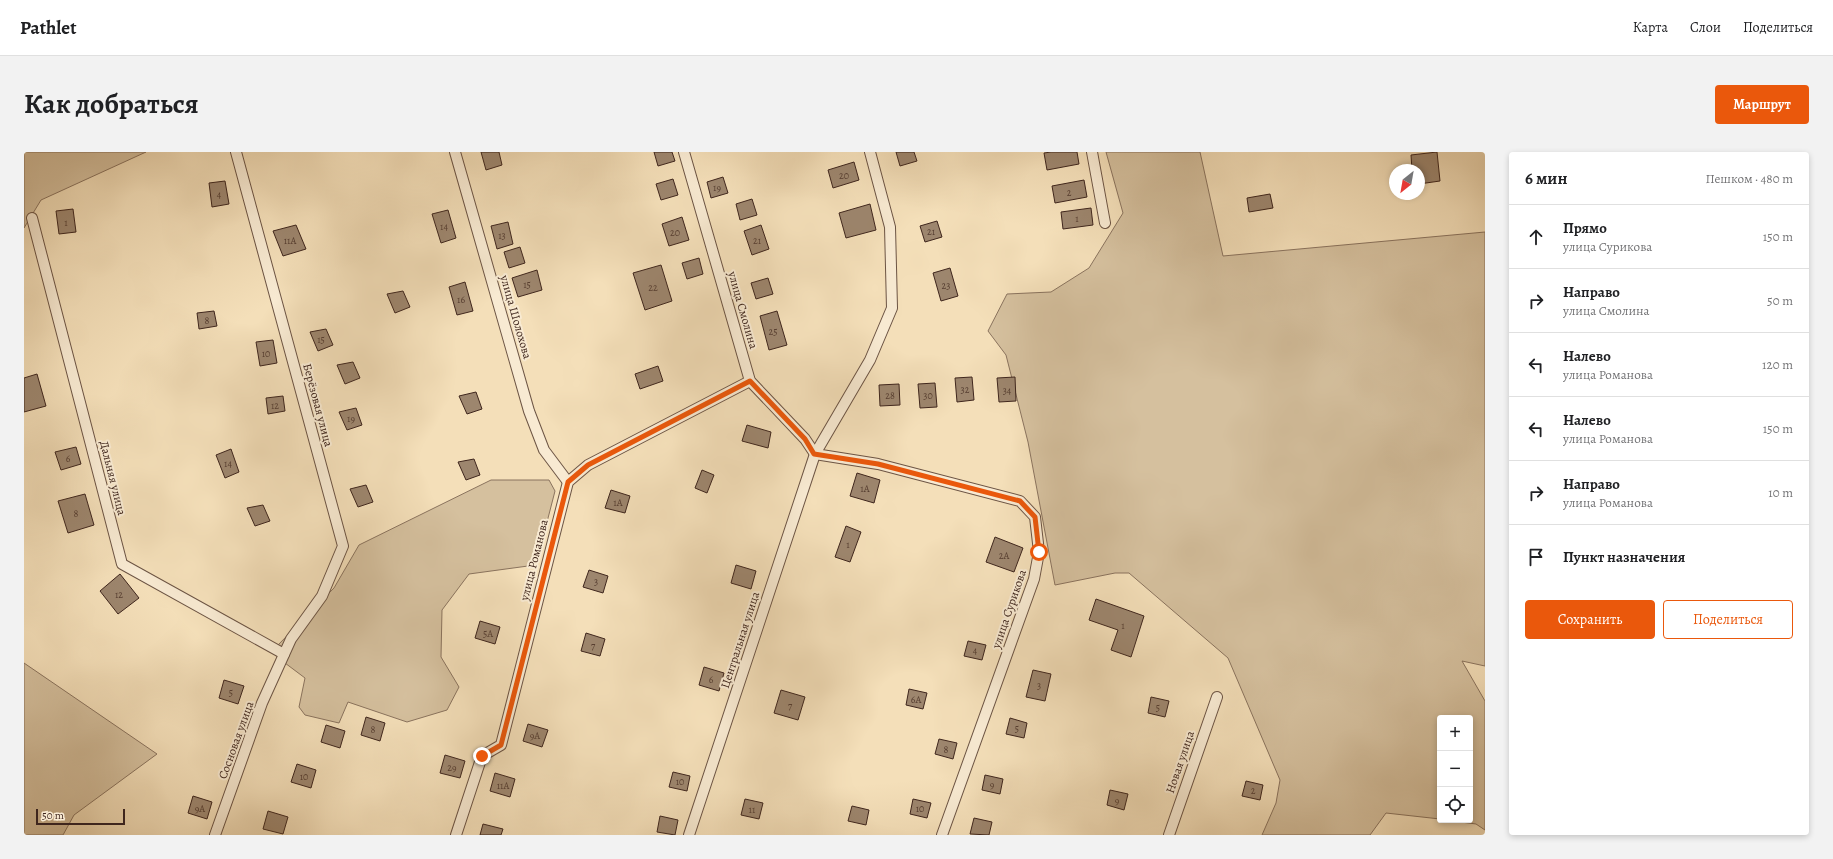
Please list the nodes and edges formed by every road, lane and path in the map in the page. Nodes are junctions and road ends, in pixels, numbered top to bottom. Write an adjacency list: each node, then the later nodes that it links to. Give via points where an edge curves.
1 (236, 152): 11 (street, Берёзовая улица, via 342,546 322,596 291,639)
2 (455, 152): 10 (street, улица Шолохова, via 529,411 544,450)
3 (684, 152): 8 (street, улица Смолина)
4 (870, 152): 9 (street, Центральная улица, via 890,227 892,308 870,360)
5 (1092, 152): 7 (street)
6 (32, 218): 11 (street, Дальняя улица, via 122,564)
7 (1105, 223)
8 (750, 381): 9 (street, улица Смолина, via 805,439); 10 (street, via 588,465)
9 (814, 454): 15 (street, Центральная улица); 16 (street, улица Сурикова, via 878,464 1020,501 1035,517 1039,552 1034,579)
10 (568, 482): 14 (street, улица Романова, via 501,745 482,756)
11 (284, 654): 13 (street, Сосновая улица, via 262,703)
12 (1216, 697): 17 (street, Новая улица)
13 (215, 835)
14 (456, 835)
15 (689, 835)
16 (942, 835)
17 (1169, 835)

